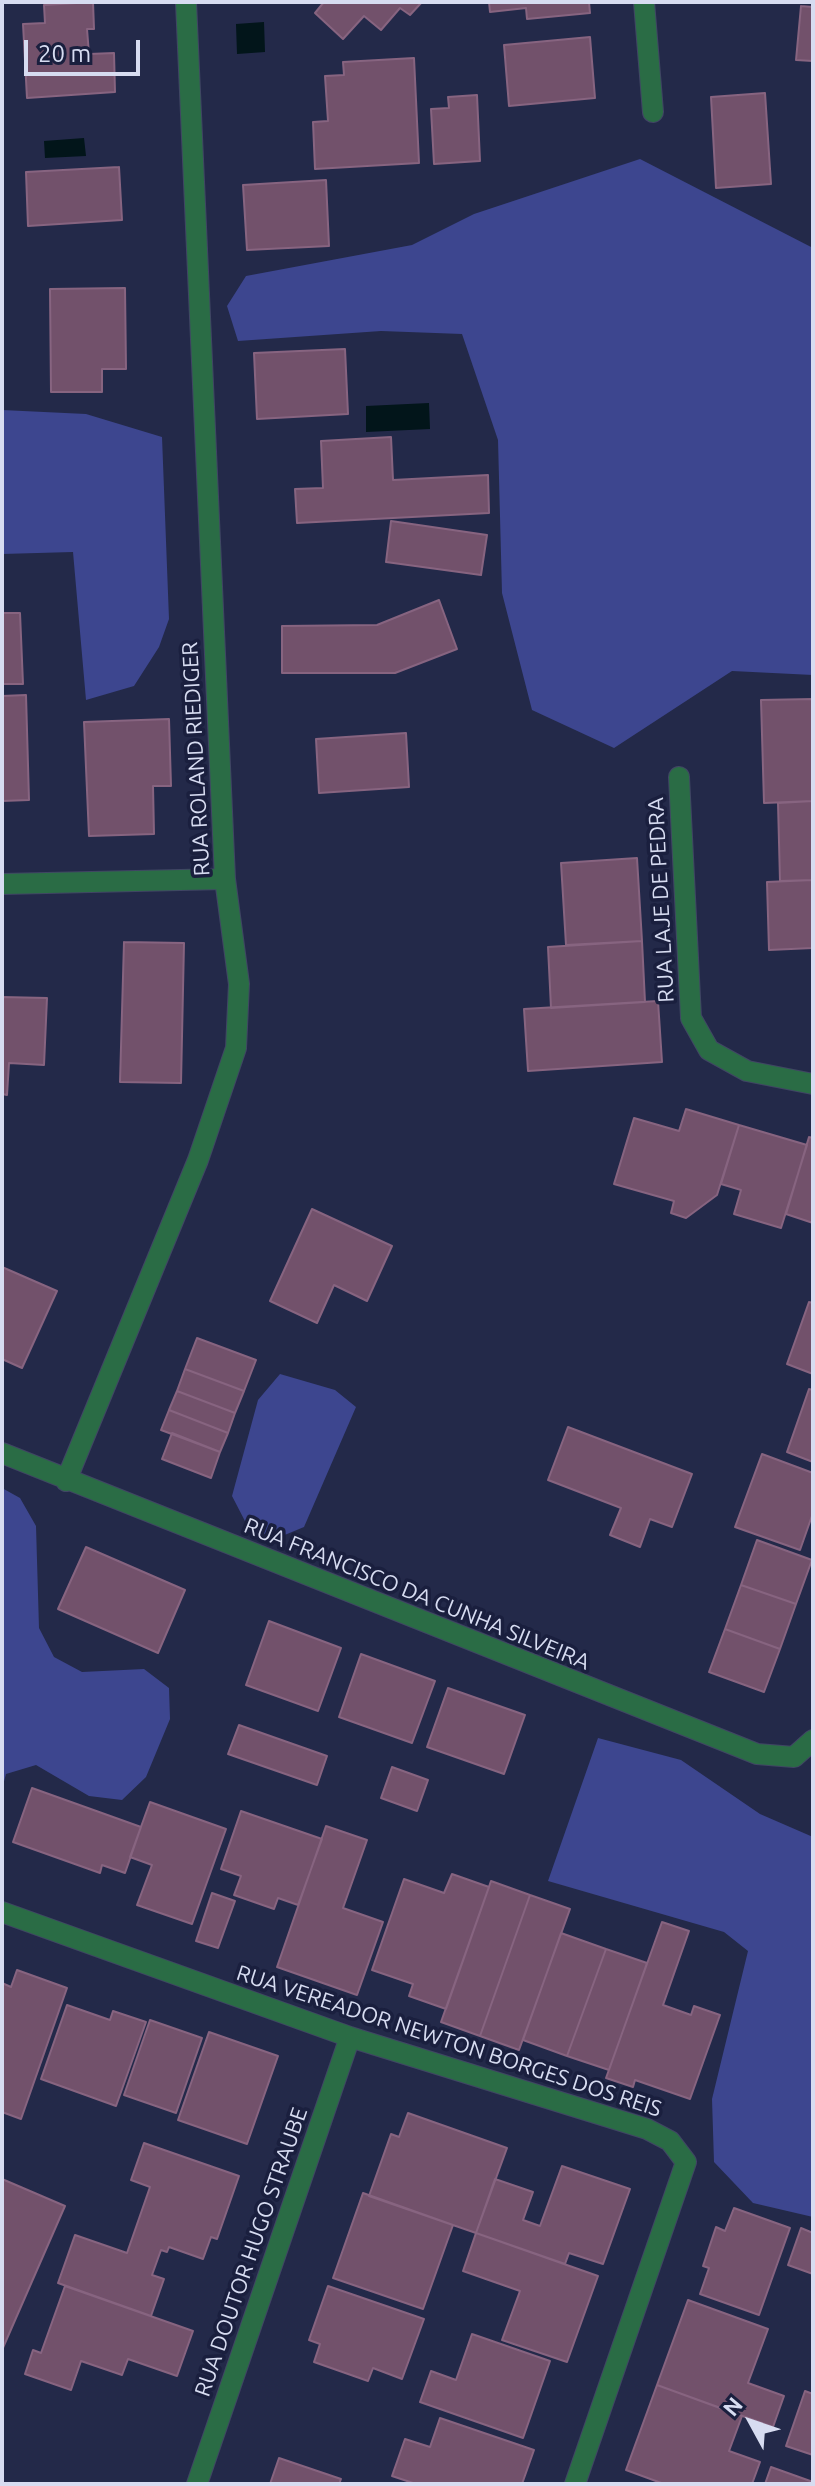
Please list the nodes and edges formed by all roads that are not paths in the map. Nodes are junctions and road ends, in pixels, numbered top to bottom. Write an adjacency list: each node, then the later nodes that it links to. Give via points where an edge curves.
1 (186, 2): 5 (street, RUA ROLAND RIEDIGER)
2 (644, 2): 3 (street)
3 (653, 112)
4 (679, 777): 7 (street, RUA LAJE DE PEDRA, via 691,1018 709,1050 747,1071)
5 (225, 879): 6 (street); 9 (street, RUA ROLAND RIEDIGER, via 239,984 236,1048 198,1160)
6 (2, 884)
7 (813, 1084)
8 (2, 1453): 9 (street, RUA FRANCISCO DA CUNHA SILVEIRA)
9 (66, 1481): 10 (street, RUA FRANCISCO DA CUNHA SILVEIRA, via 757,1754 794,1757)
10 (813, 1740)
11 (2, 1912): 12 (street, RUA VEREADOR NEWTON BORGES DOS REIS)
12 (350, 2037): 13 (street, RUA DOUTOR HUGO STRAUBE); 14 (street, RUA VEREADOR NEWTON BORGES DOS REIS, via 647,2129 670,2141 686,2162)
13 (197, 2484)
14 (575, 2484)

